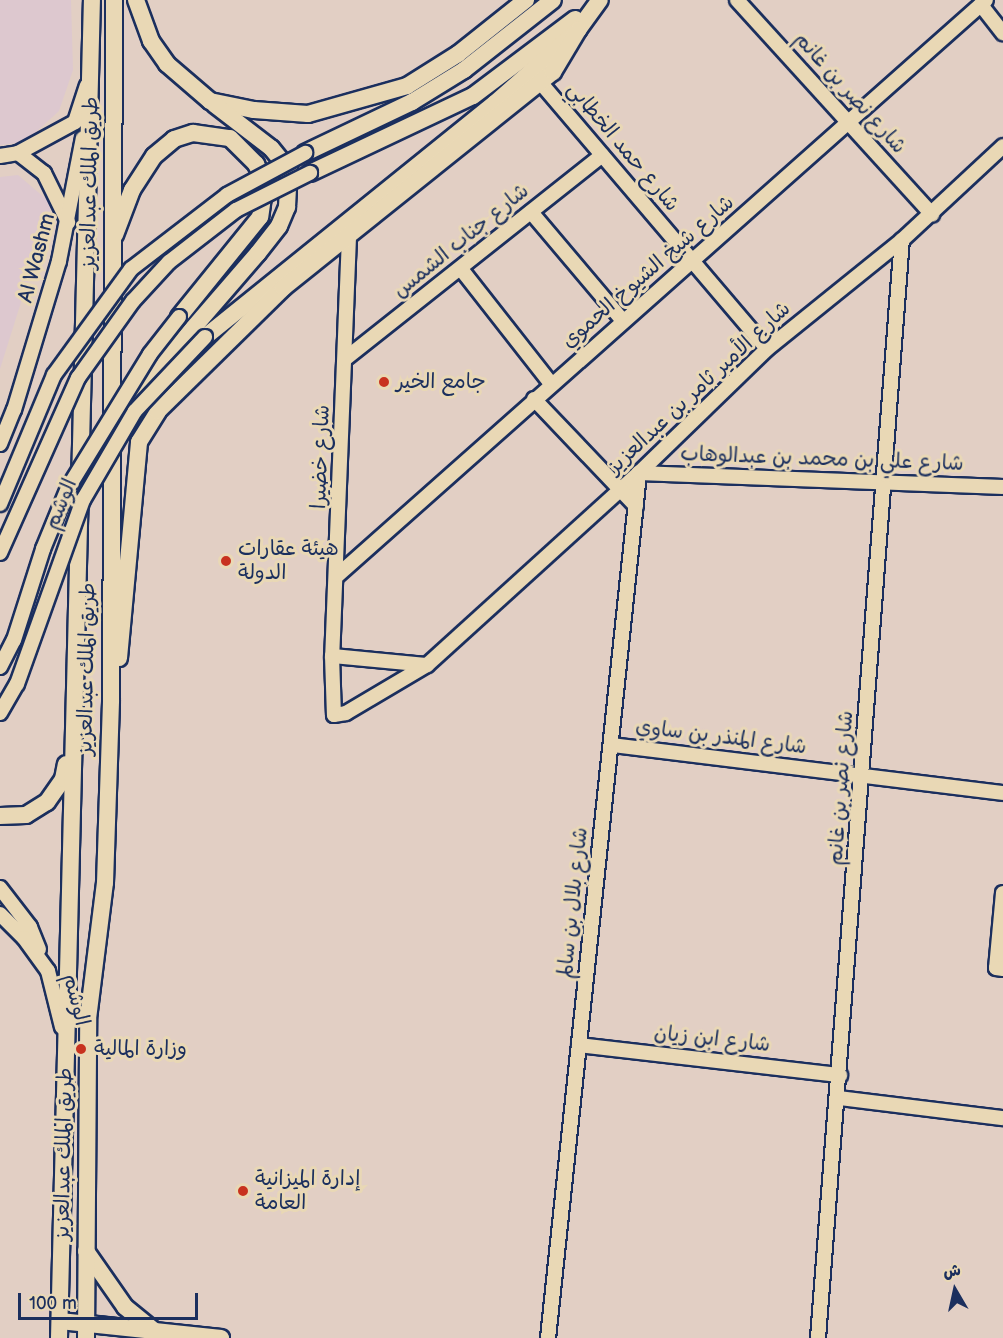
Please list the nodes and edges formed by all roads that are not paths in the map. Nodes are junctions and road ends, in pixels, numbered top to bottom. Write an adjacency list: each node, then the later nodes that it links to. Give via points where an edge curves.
1 (92, 0): 12 (main road, طريق الملك عبدالعزيز)
2 (114, 0): 27 (main road, طريق الملك عبدالعزيز)
3 (136, 0): 14 (main road, via 151,41 167,64)
4 (526, 0): 14 (main road, via 458,54 407,86 308,114 254,110)
5 (553, 0): 18 (main road, via 464,70 412,102)
6 (595, 0): 21 (main road, via 473,96)
7 (600, 0): 10 (main road)
8 (737, 0): 15 (street, شارع نصر بن غانم)
9 (983, 3): 11 (street); 15 (street, شارع شيخ الشيوخ الحموي)
10 (578, 30): 13 (main road, via 553,72); 32 (main road, via 495,103)
11 (1003, 33)
12 (91, 76): 17 (street, via 75,122); 24 (street, Al Washm); 53 (main road, طريق الملك عبدالعزيز)
13 (540, 82): 19 (street, شارع حمد الخطابي); 25 (main road)
14 (210, 101): 37 (main road, via 272,148 289,170 287,207 279,226 258,253 163,363)
15 (848, 123): 23 (street, شارع نصر بن غانم); 28 (street, شارع شيخ الشيوخ الحموي)
16 (1003, 146): 23 (street, شارع الأمير ثامر بن عبدالعزيز)
17 (18, 153): 20 (street); 24 (street, via 44,173)
18 (305, 153): 43 (street, bridge, via 227,195 131,268 54,375)
19 (602, 155): 22 (street, شارع جناب الشمس); 28 (street, شارع حمد الخطابي)
20 (0, 156)
21 (310, 173): 45 (street, bridge, via 237,210 169,262 133,302 78,378)
22 (531, 212): 29 (street, شارع جناب الشمس); 31 (street)
23 (932, 214): 26 (street, شارع الأمير ثامر بن عبدالعزيز)
24 (68, 222): 38 (street, Al Washm, via 34,350)
25 (349, 237): 34 (street, شارع خضيرا); 50 (main road, via 283,288 205,361 158,411 139,442 123,640)
26 (902, 240): 33 (street, شارع الأمير ثامر بن عبدالعزيز); 40 (street, شارع نصر بن غانم)
27 (111, 244): 30 (main road, via 132,190 154,156 174,139 193,133 213,134 230,138 245,151 265,183 260,217); 50 (main road, طريق الملك عبدالعزيز)
28 (692, 261): 31 (street, شارع شيخ الشيوخ الحموي); 33 (street, شارع حمد الخطابي)
29 (461, 269): 34 (street, شارع جناب الشمس); 35 (street)
30 (179, 317): 49 (street, bridge, via 150,354 68,488 43,549 14,640)
31 (623, 321): 35 (street, شارع شيخ الشيوخ الحموي)
32 (205, 337): 37 (street, الوشم, bridge)
33 (767, 349): 39 (street, شارع الأمير ثامر بن عبدالعزيز)
34 (345, 360): 46 (street, شارع خضيرا)
35 (552, 385): 36 (street, شارع شيخ الشيوخ الحموي)
36 (534, 399): 42 (street); 46 (street, شارع شيخ الشيوخ الحموي)
37 (135, 411): 51 (street, الوشم, bridge, via 83,500 17,684)
38 (0, 444)
39 (639, 473): 40 (street, شارع علي بن محمد بن عبدالوهاب); 42 (street, شارع الأمير ثامر بن عبدالعزيز); 44 (street, شارع بلال بن سالم)
40 (881, 481): 41 (street, شارع علي بن محمد بن عبدالوهاب); 55 (street, شارع نصر بن غانم)
41 (1003, 487)
42 (619, 490): 44 (street); 48 (street, شارع الأمير ثامر بن عبدالعزيز)
43 (0, 504)
44 (636, 506): 54 (street, شارع بلال بن سالم)
45 (0, 553)
46 (338, 575): 47 (street, شارع خضيرا)
47 (332, 656): 48 (street); 52 (street, شارع خضيرا)
48 (427, 665): 52 (street, شارع الأمير ثامر بن عبدالعزيز, via 346,713)
49 (0, 667)
50 (111, 700): 68 (main road, طريق الملك عبدالعزيز, via 105,883 88,1019)
51 (0, 713)
52 (334, 715)
53 (73, 716): 57 (main road, via 63,779 46,802 26,815); 63 (main road, طريق الملك عبدالعزيز)
54 (612, 745): 55 (street, شارع المنذر بن ساوي); 64 (street, شارع بلال بن سالم)
55 (863, 776): 56 (street, شارع المنذر بن ساوي); 65 (street, شارع نصر بن غانم)
56 (1003, 793)
57 (0, 816)
58 (0, 888): 62 (street, via 30,927)
59 (1003, 893): 61 (street, via 996,968)
60 (0, 914): 62 (street, الوشم)
61 (1003, 969)
62 (48, 971): 63 (street, الوشم)
63 (64, 1040): 69 (main road, طريق الملك عبدالعزيز)
64 (579, 1045): 65 (street, شارع ابن زيان); 74 (street, شارع بلال بن سالم)
65 (840, 1075): 66 (street, شارع نصر بن غانم)
66 (839, 1098): 67 (street); 75 (street, شارع نصر بن غانم)
67 (1003, 1118)
68 (86, 1251): 70 (main road, via 125,1307); 71 (main road, طريق الملك عبدالعزيز)
69 (60, 1321): 71 (main road); 72 (main road, طريق الملك عبدالعزيز)
70 (153, 1330): 71 (main road); 73 (main road)
71 (86, 1331)
72 (59, 1338)
73 (221, 1338)
74 (548, 1338)
75 (818, 1338)

